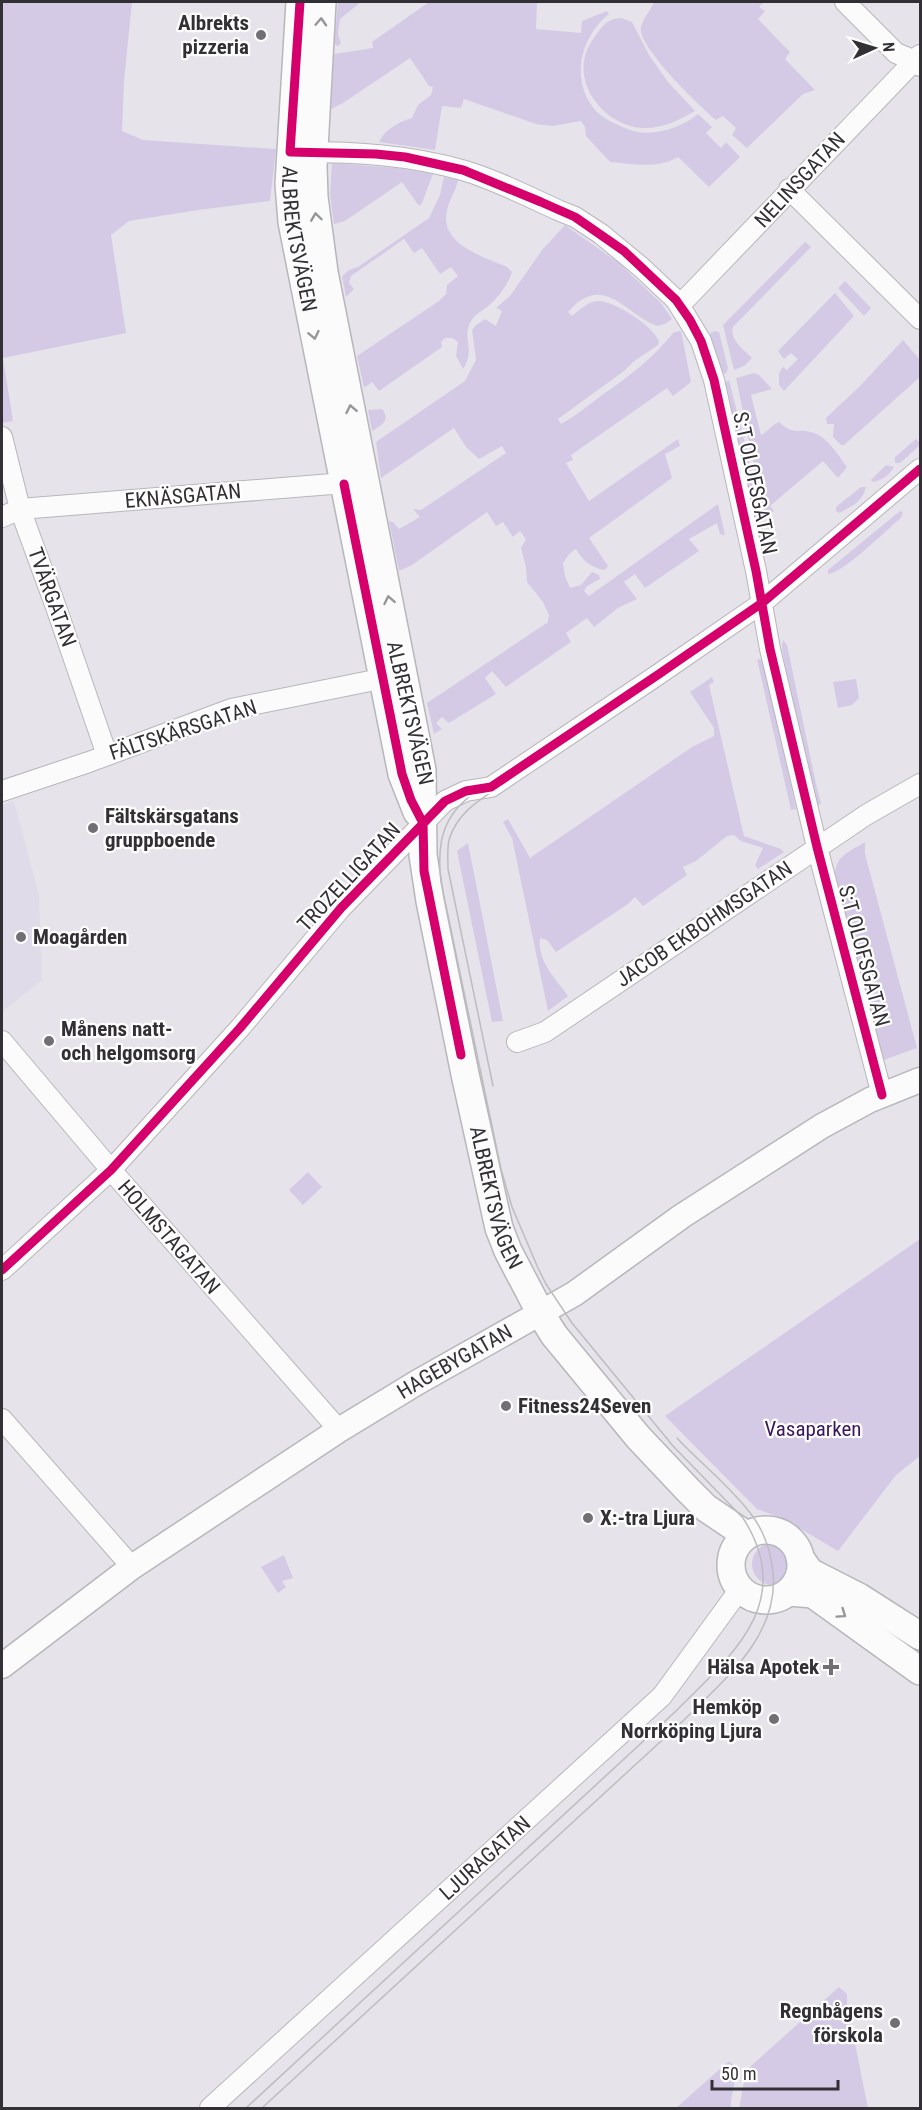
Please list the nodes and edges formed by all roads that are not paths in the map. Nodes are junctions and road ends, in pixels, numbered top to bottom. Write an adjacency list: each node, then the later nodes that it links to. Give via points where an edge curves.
1 (300, 2): 5 (main road, ALBREKTSVÄGEN)
2 (322, 2): 5 (main road, ALBREKTSVÄGEN, one-way to 2)
3 (845, 2): 4 (street, via 896,54)
4 (919, 61): 6 (street, NELINSGATAN)
5 (302, 152): 7 (street, S:T OLOFSGATAN, via 405,157 463,170 575,217 624,251); 11 (main road, ALBREKTSVÄGEN, via 314,198)
6 (789, 189): 7 (street, NELINSGATAN); 8 (street)
7 (680, 305): 14 (street, S:T OLOFSGATAN, via 701,341 714,380)
8 (921, 319)
9 (2, 437): 12 (street, TVÄRGATAN)
10 (921, 469): 14 (street, TROZELLIGATAN)
11 (355, 482): 12 (street, EKNÄSGATAN); 15 (main road, ALBREKTSVÄGEN)
12 (20, 509): 13 (street, EKNÄSGATAN); 16 (street, TVÄRGATAN)
13 (2, 517)
14 (762, 603): 19 (street, TROZELLIGATAN, via 491,787 466,791 445,801); 20 (street, S:T OLOFSGATAN)
15 (393, 677): 16 (street, FÄLTSKÄRSGATAN, via 231,709); 19 (main road, ALBREKTSVÄGEN, via 422,774)
16 (107, 755): 18 (street, FÄLTSKÄRSGATAN)
17 (921, 784): 20 (street, JACOB EKBOHMSGATAN)
18 (2, 791)
19 (423, 823): 25 (street, TROZELLIGATAN, via 340,908 243,1024); 27 (main road, ALBREKTSVÄGEN, via 428,891 492,1203 508,1251)
20 (817, 847): 22 (street, JACOB EKBOHMSGATAN, via 546,1032); 24 (street, S:T OLOFSGATAN)
21 (2, 1041): 25 (street, HOLMSTAGATAN)
22 (517, 1042)
23 (921, 1080): 24 (street, HAGEBYGATAN)
24 (882, 1095): 27 (street, HAGEBYGATAN, via 790,1146)
25 (111, 1170): 26 (street, TROZELLIGATAN); 29 (street, HOLMSTAGATAN)
26 (2, 1270)
27 (541, 1314): 29 (street, HAGEBYGATAN); 30 (main road, ALBREKTSVÄGEN, via 638,1437)
28 (2, 1419): 32 (street)
29 (339, 1430): 32 (street, HAGEBYGATAN)
30 (739, 1545): 31 (main road, via 761,1529 771,1529 790,1539); 33 (main road, via 731,1567)
31 (799, 1557): 34 (main road, via 797,1582); 35 (main road, via 810,1572)
32 (132, 1567): 36 (street, HAGEBYGATAN)
33 (740, 1589): 34 (main road, via 760,1600 772,1600); 38 (street, LJURAGATAN, via 662,1696)
34 (789, 1592): 37 (main road, one-way to 37, via 813,1594)
35 (921, 1636)
36 (2, 1666)
37 (921, 1671)
38 (210, 2109)

